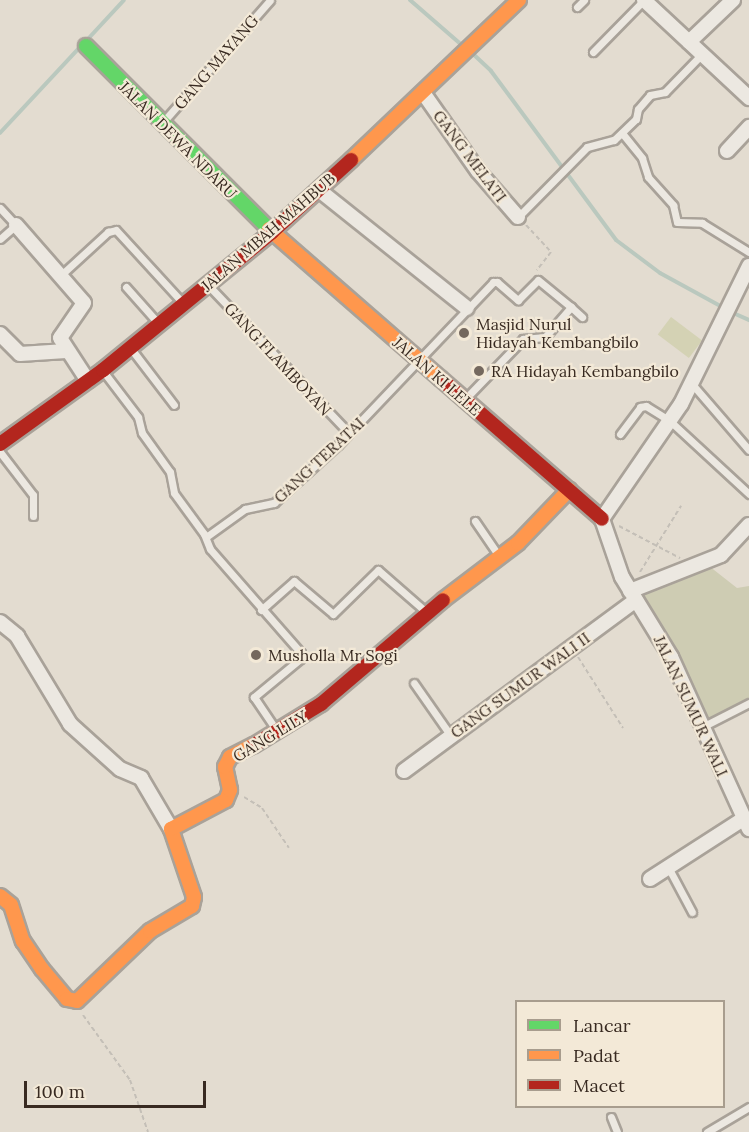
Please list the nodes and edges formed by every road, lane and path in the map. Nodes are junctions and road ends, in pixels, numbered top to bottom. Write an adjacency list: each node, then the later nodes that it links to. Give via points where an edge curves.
1 (270, 0): 13 (lane, GANG MAYANG)
2 (519, 0): 11 (street, JALAN MBAH MAHBUB)
3 (584, 0): 6 (lane)
4 (644, 0): 7 (street); 9 (lane)
5 (733, 0): 7 (street)
6 (578, 7)
7 (689, 42): 10 (street)
8 (86, 46): 13 (street, JALAN DEWA NDARU)
9 (593, 52)
10 (702, 54): 12 (street); 15 (lane, via 666,91 652,94)
11 (424, 94): 17 (street, JALAN MBAH MAHBUB); 19 (street, GANG MELATI, via 478,171)
12 (749, 98)
13 (161, 125): 21 (street, JALAN DEWA NDARU)
14 (749, 127): 16 (street)
15 (622, 133): 19 (lane, via 610,142 587,147); 23 (lane, via 642,158 648,177 674,207 677,222 702,223)
16 (727, 151)
17 (319, 189): 21 (street, JALAN MBAH MAHBUB); 30 (street)
18 (0, 208): 20 (lane)
19 (518, 216): 26 (path, via 551,251 535,273)
20 (16, 225): 22 (lane); 25 (street)
21 (272, 232): 27 (street, JALAN MBAH MAHBUB); 37 (street, JALAN KI LELE)
22 (0, 239)
23 (749, 252)
24 (749, 266): 40 (street)
25 (61, 274): 29 (lane, via 108,231 116,230); 36 (street, via 85,305 60,336)
26 (537, 280): 30 (lane, GANG TERATAI, via 518,300 495,281); 31 (lane)
27 (208, 285): 29 (street, JALAN MBAH MAHBUB); 44 (lane, GANG FLAMBOYAN)
28 (126, 287): 33 (lane)
29 (184, 304): 33 (street, JALAN MBAH MAHBUB)
30 (467, 308): 37 (lane, GANG TERATAI)
31 (571, 308): 32 (lane); 41 (lane, via 545,337 522,340)
32 (582, 317)
33 (159, 325): 35 (street, JALAN MBAH MAHBUB)
34 (0, 334): 36 (street, via 20,354)
35 (130, 348): 38 (street, JALAN MBAH MAHBUB); 42 (lane)
36 (66, 351): 39 (street)
37 (419, 361): 41 (street, JALAN KI LELE); 44 (lane, GANG TERATAI)
38 (103, 370): 39 (street, JALAN MBAH MAHBUB); 56 (lane, via 138,417 141,430 170,472 174,493)
39 (88, 381): 46 (street, JALAN MBAH MAHBUB)
40 (692, 384): 43 (street); 47 (lane)
41 (464, 400): 49 (street, JALAN KI LELE)
42 (174, 405)
43 (670, 421): 45 (lane, via 643,405); 50 (lane); 53 (street)
44 (349, 433): 56 (lane, GANG TERATAI, via 274,503 245,509)
45 (620, 434)
46 (0, 444)
47 (749, 450)
48 (0, 452): 52 (lane, via 33,495)
49 (569, 490): 53 (street, JALAN KI LELE); 58 (street, GANG LILY)
50 (749, 494)
51 (681, 506): 57 (path)
52 (33, 516)
53 (602, 519): 57 (path); 60 (street, JALAN SUMUR WALI)
54 (475, 521): 58 (lane)
55 (749, 525): 59 (street, GANG SUMUR WALI II, via 724,554)
56 (206, 537): 61 (lane, via 216,557)
57 (657, 543): 59 (path); 60 (path)
58 (500, 558): 62 (street, GANG LILY)
59 (690, 568): 60 (street, GANG SUMUR WALI II)
60 (633, 595): 64 (street, GANG SUMUR WALI II); 67 (street, JALAN SUMUR WALI, via 671,657)
61 (261, 610): 62 (lane, via 294,581 334,614 378,570); 69 (lane, via 302,655 254,697)
62 (427, 613): 69 (street, GANG LILY, via 321,704)
63 (0, 622): 74 (street, via 17,636 70,724 120,769 141,778)
64 (571, 647): 68 (path); 70 (street, GANG SUMUR WALI II)
65 (414, 683): 70 (lane)
66 (749, 703): 67 (lane)
67 (702, 727): 73 (street, JALAN SUMUR WALI)
68 (624, 728)
69 (278, 732): 72 (street, GANG LILY, via 248,745 227,760)
70 (451, 736): 71 (street, GANG SUMUR WALI II)
71 (404, 771)
72 (230, 793): 74 (street, via 219,805); 75 (path, via 261,808)
73 (746, 824): 76 (street)
74 (171, 829): 80 (street, via 194,903 150,931)
75 (289, 848)
76 (668, 867): 77 (street); 79 (lane)
77 (650, 879)
78 (0, 896): 80 (street, via 11,905 35,960)
79 (692, 912)
80 (73, 1002): 83 (path, via 130,1080)
81 (749, 1107): 85 (lane)
82 (611, 1117): 84 (lane)
83 (148, 1132)
84 (617, 1132)
85 (707, 1132)

